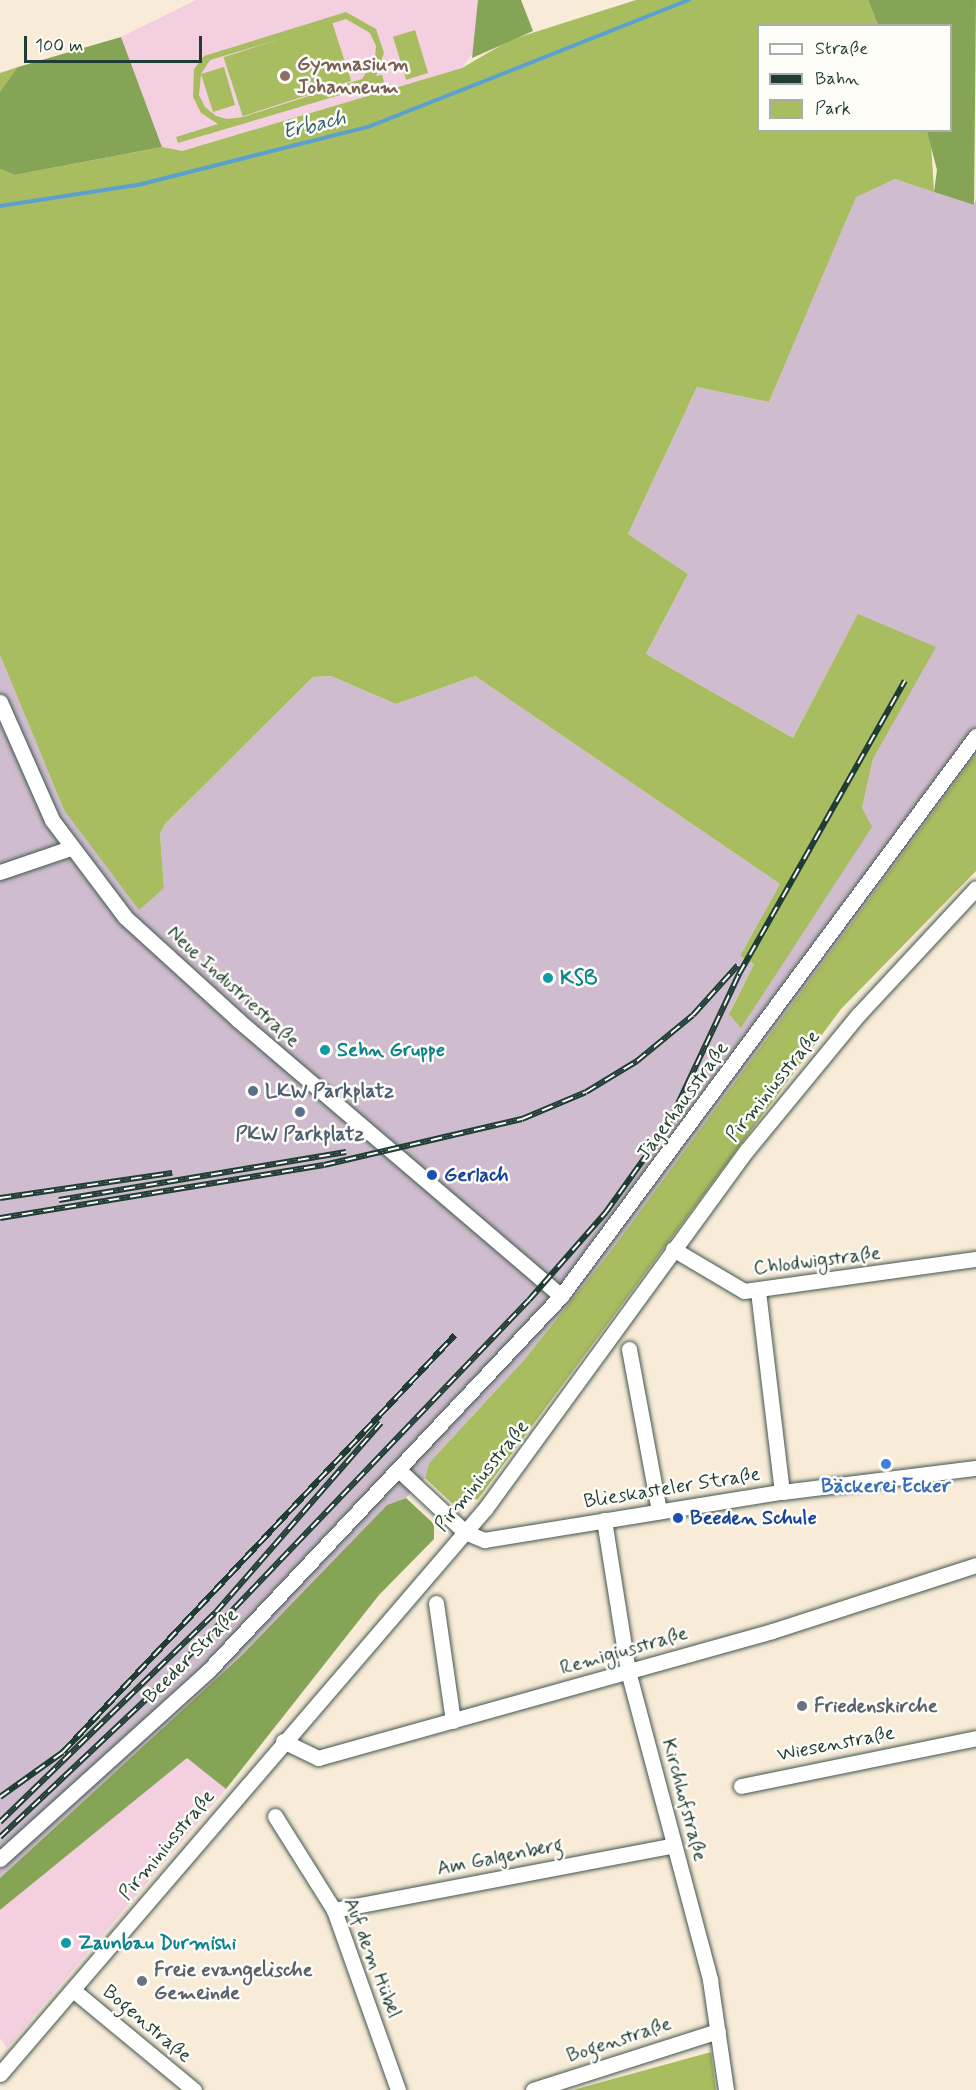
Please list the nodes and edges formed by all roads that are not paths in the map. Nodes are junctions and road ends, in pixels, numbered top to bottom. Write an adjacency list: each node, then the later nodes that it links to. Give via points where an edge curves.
1 (0, 702): 3 (street, Neue Industriestraße, via 28,772)
2 (976, 736): 9 (street, Jägerhausstraße)
3 (70, 848): 4 (street); 9 (street, Neue Industriestraße, via 126,917 196,984)
4 (0, 872)
5 (976, 888): 6 (street, Pirminiusstraße, via 858,1015)
6 (673, 1249): 8 (street, Chlodwigstraße, via 733,1286); 16 (street, Pirminiusstraße, via 602,1354)
7 (976, 1259): 8 (street, Chlodwigstraße)
8 (758, 1291): 13 (street)
9 (561, 1296): 12 (street, Jägerhausstraße)
10 (629, 1349): 14 (street)
11 (976, 1468): 13 (street, Blieskasteler Straße)
12 (400, 1471): 16 (street, Blieskasteler Straße); 26 (street, Beeder Straße, via 168,1709)
13 (782, 1492): 14 (street, Blieskasteler Straße)
14 (659, 1511): 15 (street, Blieskasteler Straße)
15 (604, 1520): 16 (street, Blieskasteler Straße, via 484,1540); 19 (street, Kirchhofstraße)
16 (465, 1532): 22 (street, Pirminiusstraße)
17 (976, 1565): 19 (street, Remigiusstraße)
18 (436, 1603): 20 (street)
19 (628, 1671): 20 (street, Remigiusstraße); 25 (street, Kirchhofstraße)
20 (453, 1721): 22 (street, Remigiusstraße, via 318,1758)
21 (976, 1738): 23 (street, Wiesenstraße)
22 (283, 1741): 28 (street, Pirminiusstraße)
23 (741, 1786)
24 (275, 1816): 27 (street, Auf dem Hübel)
25 (674, 1845): 27 (street, Am Galgenberg); 29 (street, Kirchhofstraße)
26 (0, 1859)
27 (334, 1910): 32 (street, Auf dem Hübel)
28 (73, 1990): 30 (street, Pirminiusstraße); 31 (street, Bogenstraße)
29 (718, 2031): 33 (street, Bogenstraße); 34 (street, Kirchhofstraße)
30 (0, 2074)
31 (194, 2090)
32 (398, 2090)
33 (533, 2090)
34 (726, 2090)

